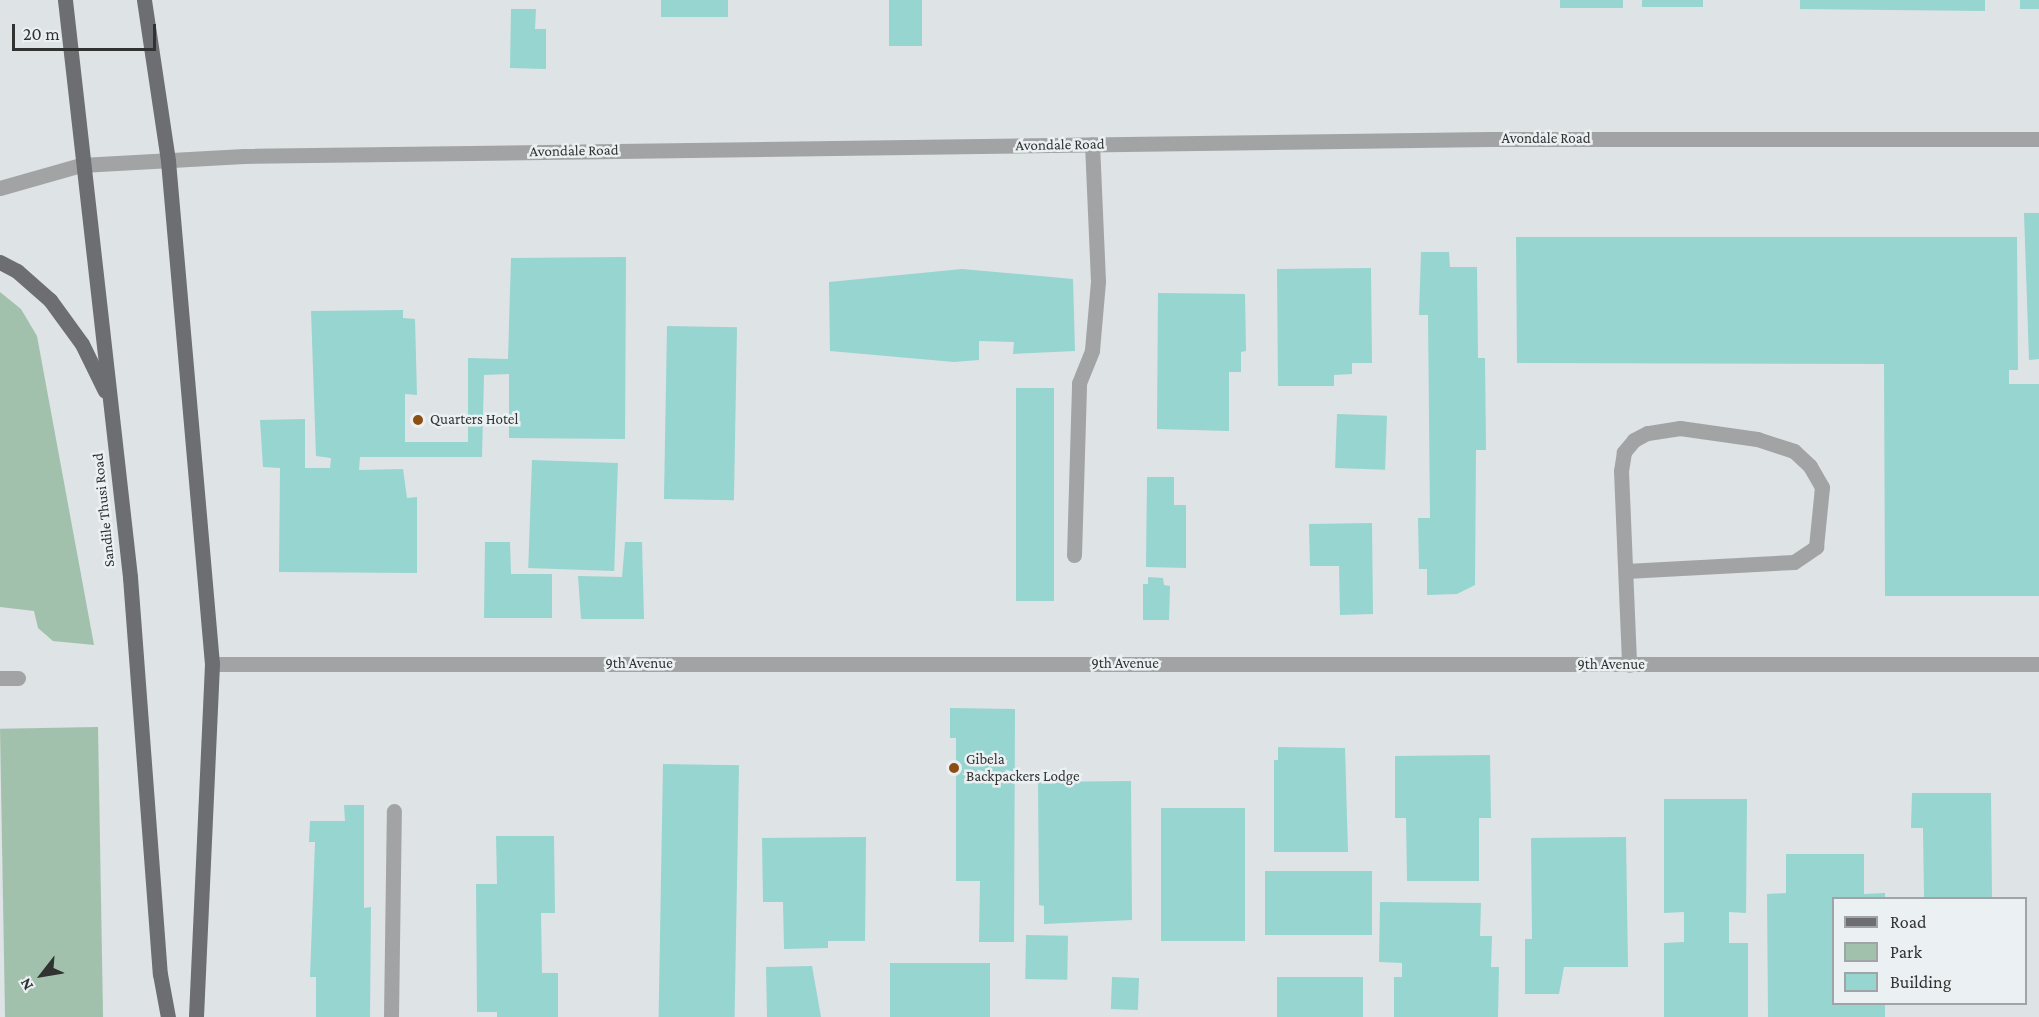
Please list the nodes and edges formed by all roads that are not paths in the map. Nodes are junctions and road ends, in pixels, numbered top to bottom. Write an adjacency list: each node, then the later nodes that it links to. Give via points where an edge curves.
1 (65, 0): 6 (main road, Sandile Thusi Road)
2 (144, 0): 5 (main road)
3 (2039, 139): 4 (street, Avondale Road)
4 (1092, 144): 5 (street, Avondale Road, via 244,156); 10 (street, via 1098,281 1092,350 1079,383)
5 (168, 161): 6 (street, Avondale Road); 12 (main road)
6 (81, 165): 7 (street, Avondale Road); 9 (main road, Sandile Thusi Road)
7 (0, 188)
8 (0, 262): 9 (main road, via 17,271 50,300 82,344)
9 (111, 405): 18 (main road, Sandile Thusi Road, via 131,599 160,974)
10 (1074, 555)
11 (1626, 571): 11 (street, via 1621,471 1624,452 1647,433 1680,428 1756,440 1794,452 1810,466 1822,487 1816,547 1794,562); 13 (street)
12 (212, 664): 13 (street, 9th Avenue); 19 (main road)
13 (1629, 664): 14 (street, 9th Avenue)
14 (2039, 664)
15 (0, 678): 16 (street)
16 (18, 678)
17 (394, 811): 20 (street)
18 (168, 1017)
19 (196, 1017)
20 (391, 1017)

